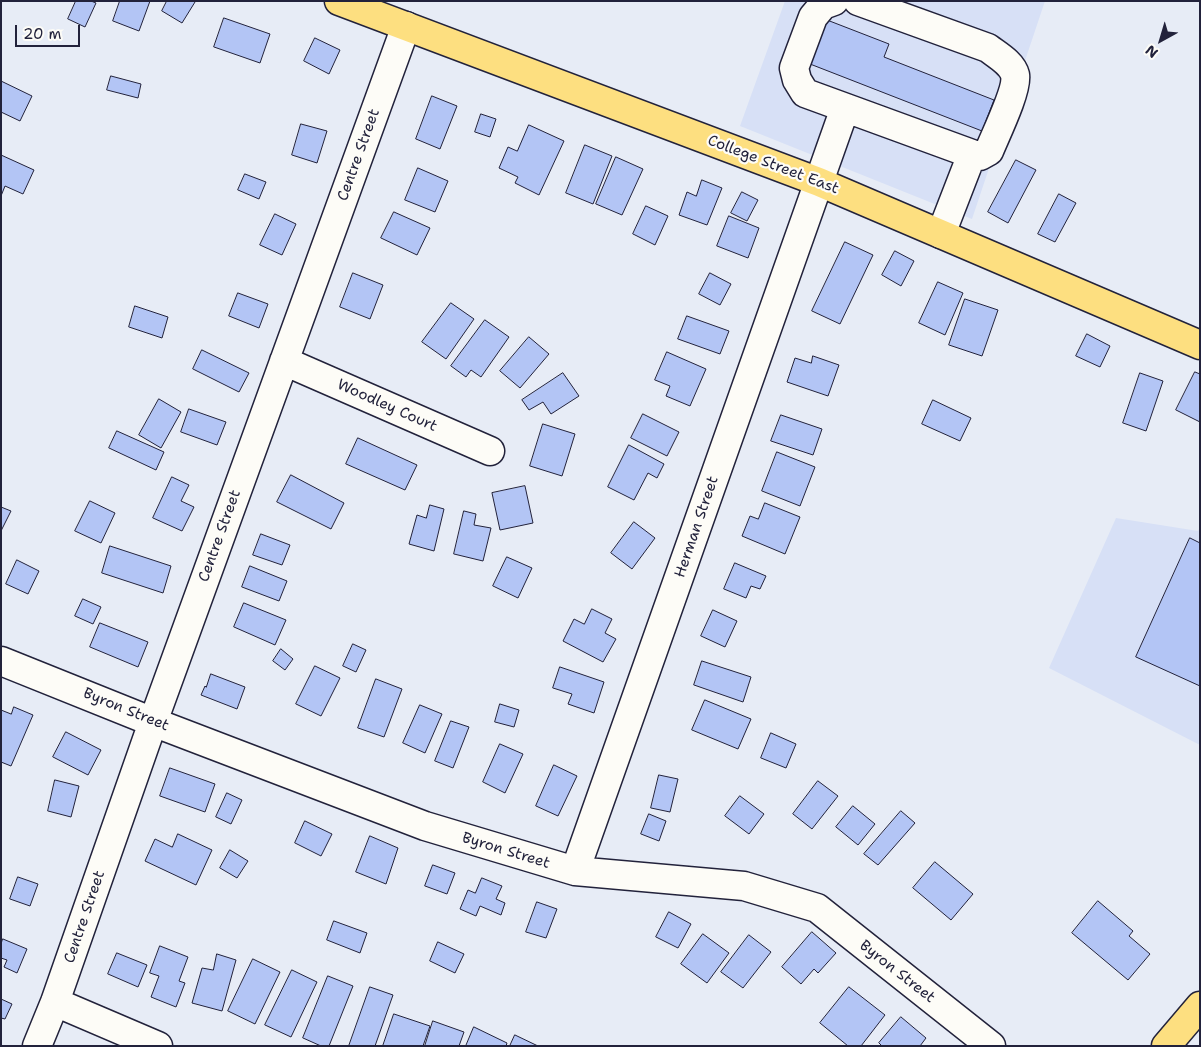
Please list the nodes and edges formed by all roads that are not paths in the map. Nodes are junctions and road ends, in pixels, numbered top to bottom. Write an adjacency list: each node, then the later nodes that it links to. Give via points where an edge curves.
1 (339, 1): 4 (main road, College Street East)
2 (834, 1): 5 (street, via 823,5 813,17 794,68 805,93)
3 (858, 1): 6 (street, via 988,48 1006,60 1015,74 1014,89 989,151 980,156)
4 (406, 26): 7 (main road, College Street East); 10 (street, Centre Street)
5 (845, 108): 6 (street); 7 (street, Herman Street)
6 (972, 154): 8 (street)
7 (819, 182): 8 (main road, College Street East); 14 (street, Herman Street)
8 (941, 234): 9 (main road, College Street East)
9 (1200, 346)
10 (284, 361): 11 (street, Woodley Court); 13 (street, Centre Street)
11 (490, 452)
12 (1, 660): 13 (street, Byron Street)
13 (154, 722): 14 (street, Byron Street, via 425,826); 15 (street, Centre Street)
14 (575, 871): 19 (street, Byron Street, via 744,886 816,908)
15 (55, 1002): 17 (street, Centre Street); 18 (street)
16 (1200, 1006): 20 (main road)
17 (37, 1046)
18 (158, 1046)
19 (991, 1046)
20 (1166, 1046)

